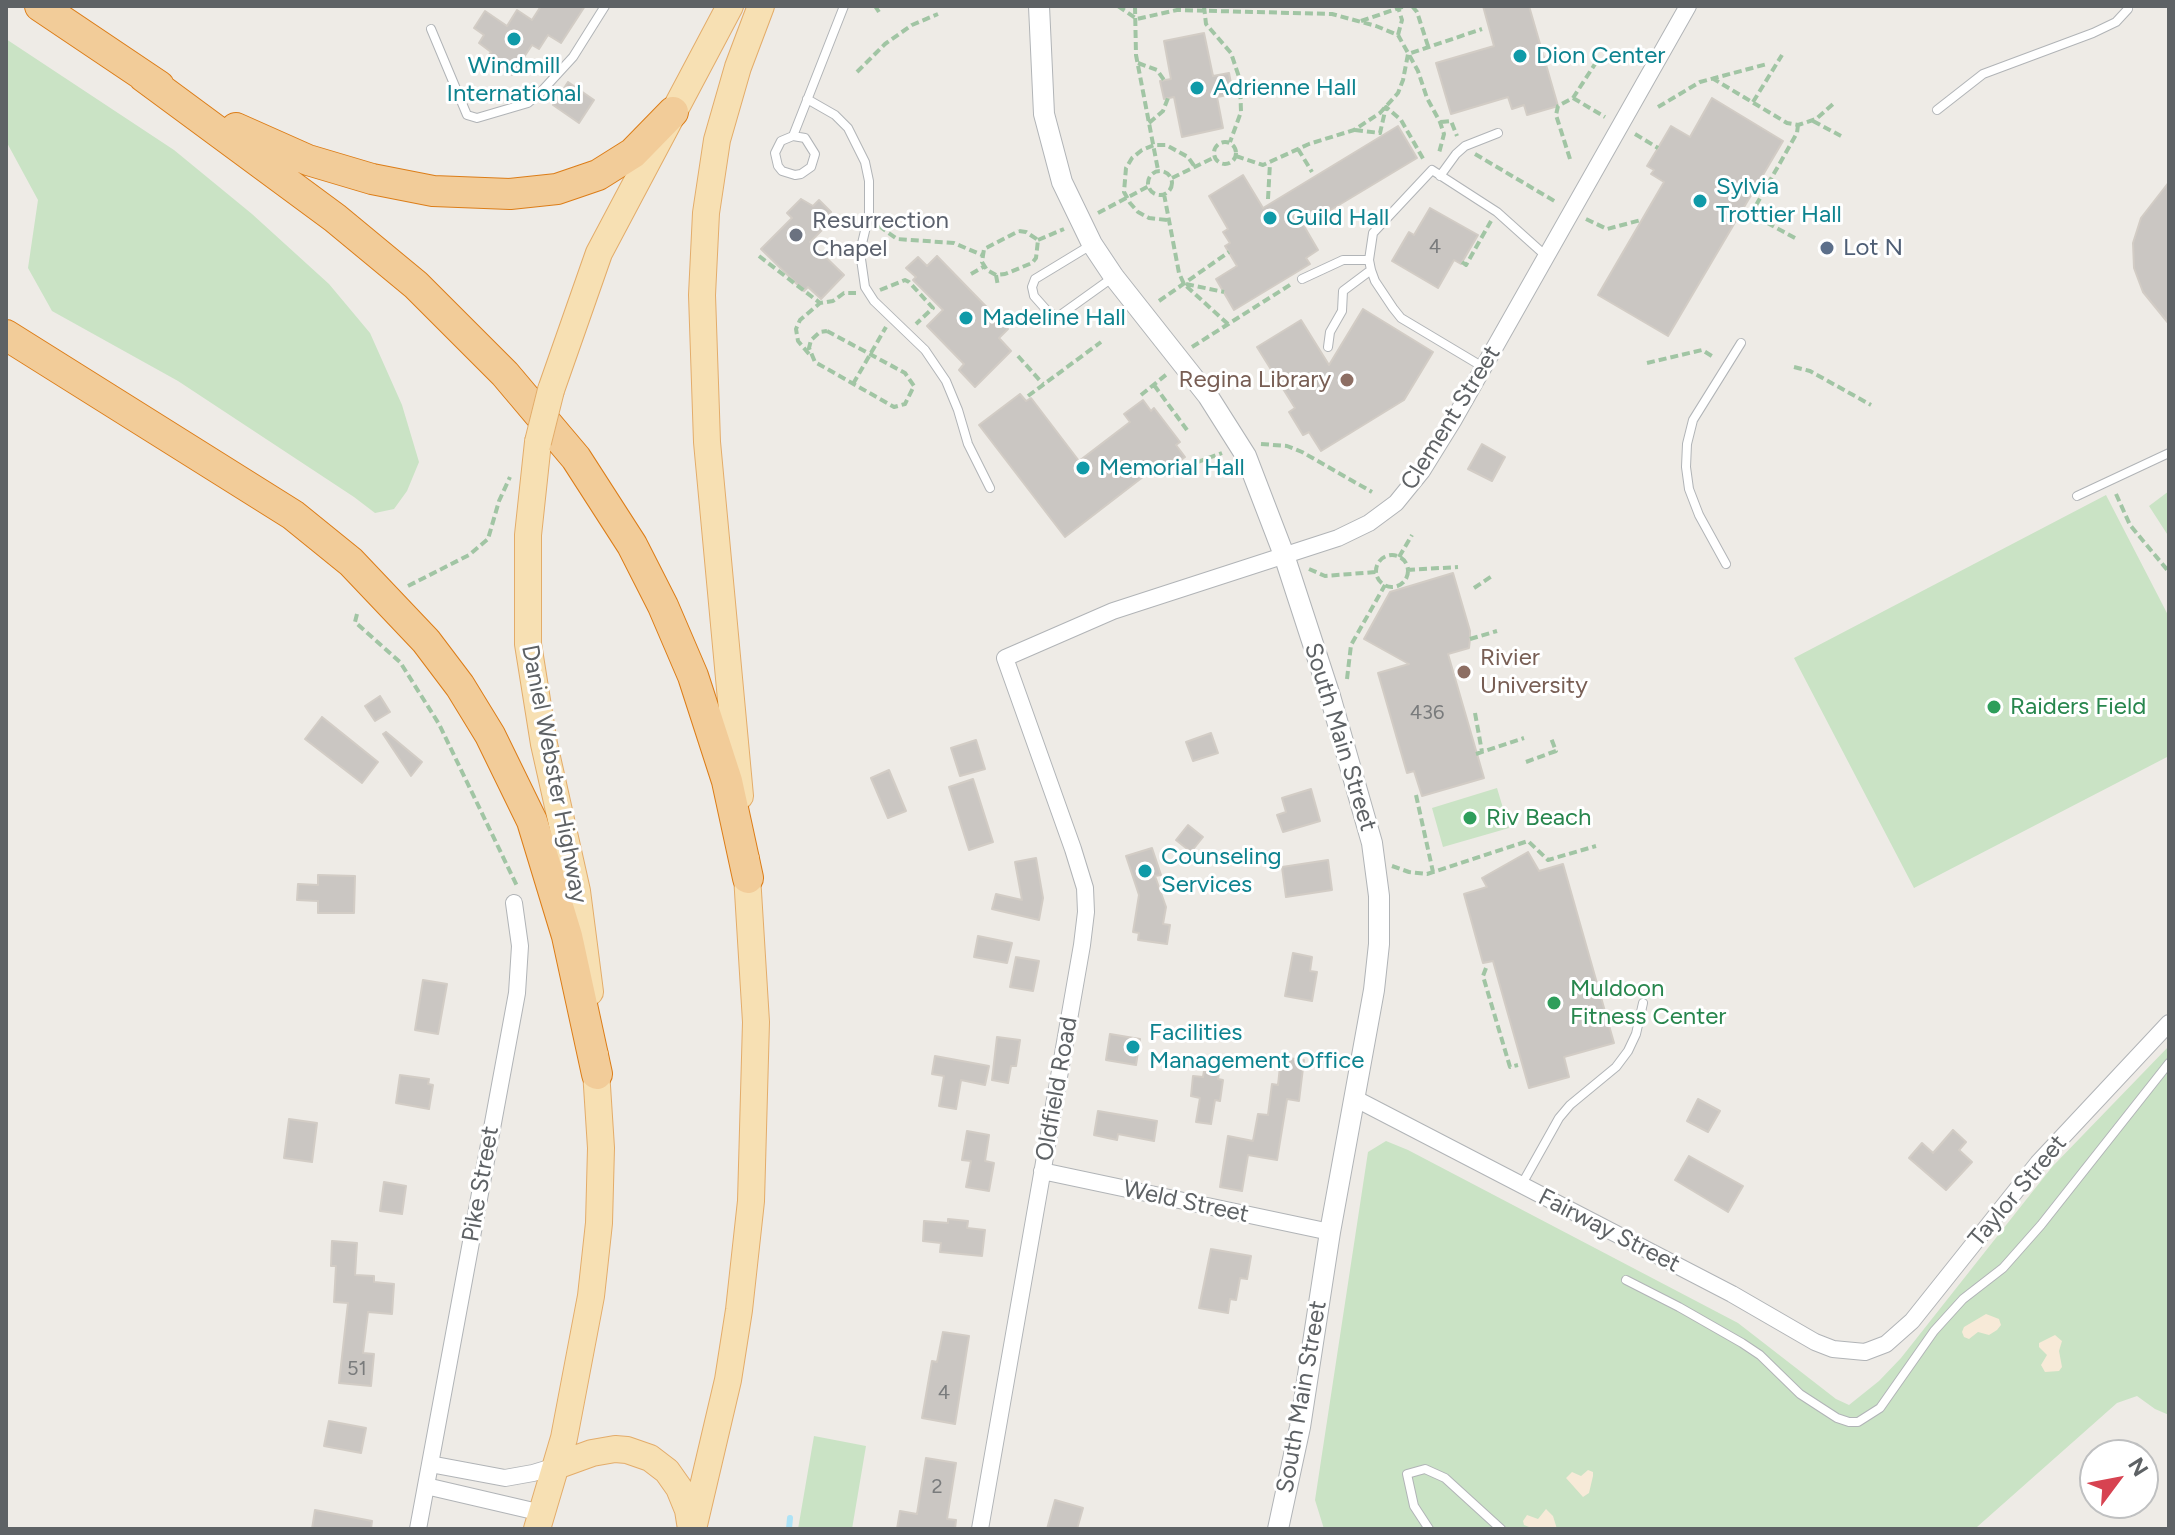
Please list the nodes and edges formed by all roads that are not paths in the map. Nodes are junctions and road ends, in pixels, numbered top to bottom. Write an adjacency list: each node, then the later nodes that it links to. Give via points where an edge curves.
1 (40, 6): 10 (highway)
2 (605, 6): 9 (lane, via 573,57 539,94 528,103 477,118 467,115)
3 (730, 6): 13 (main road, Daniel Webster Highway)
4 (761, 6): 32 (main road, via 717,140 702,295 708,467)
5 (844, 6): 11 (lane)
6 (1039, 6): 17 (street, South Main Street, via 1048,137 1062,182)
7 (1688, 6): 18 (street, Clement Street)
8 (2128, 9): 12 (lane, via 2093,33 1983,74)
9 (431, 29)
10 (144, 77): 13 (highway, via 223,122 308,160 402,186 465,193 535,193 588,180 633,153); 32 (highway, via 335,218 416,285 505,374 576,458 632,545 693,676 727,781)
11 (807, 99): 15 (lane); 27 (lane, via 835,115 859,145 869,181 869,214 860,252 865,287 946,381)
12 (1937, 110)
13 (673, 112): 37 (main road, Daniel Webster Highway, bridge, via 595,261 551,390 538,442 529,523 528,644 538,715 581,911)
14 (1498, 133): 16 (lane, via 1465,146)
15 (793, 136): 15 (lane, via 805,138 815,154 811,167 795,175 782,171 776,160 777,147)
16 (1436, 173): 18 (lane, via 1497,212); 19 (lane, via 1373,233)
17 (1092, 244): 20 (street, South Main Street); 20 (lane, via 1035,279 1032,287 1040,306 1059,316)
18 (1546, 256): 25 (street, Clement Street)
19 (1370, 265): 21 (lane, via 1343,260); 24 (lane, via 1343,291 1342,311); 25 (lane, via 1401,318)
20 (1114, 277): 29 (street, South Main Street, via 1234,435)
21 (1302, 279)
22 (6, 335): 37 (highway, via 305,524 377,586 426,641 490,735 532,821 567,936)
23 (1741, 343): 30 (lane, via 1693,420 1687,444 1689,489)
24 (1328, 347)
25 (1483, 367): 29 (street, Clement Street, via 1422,471 1396,503 1353,532)
26 (2169, 453): 28 (lane)
27 (990, 488)
28 (2077, 496)
29 (1284, 555): 31 (street, Clement Street, via 1113,611); 38 (street, South Main Street, via 1366,815 1376,865 1379,944)
30 (1726, 564)
31 (1005, 658): 39 (street, Oldfield Road, via 1085,888 1082,945)
32 (748, 878): 49 (main road, via 756,1059 748,1237 728,1380)
33 (514, 903): 44 (street, Pike Street, via 520,946 517,993)
34 (1643, 1003): 40 (lane, via 1628,1051 1559,1118)
35 (2169, 1023): 43 (street, Taylor Street, via 2038,1163 1912,1321 1886,1344)
36 (2169, 1063): 42 (lane, via 2041,1225 2003,1268 1963,1299 1880,1408 1858,1422 1837,1418 1800,1394 1742,1343)
37 (597, 1074): 45 (main road, Daniel Webster Highway, via 601,1148 594,1271)
38 (1356, 1099): 40 (street, Fairway Street); 41 (street, South Main Street)
39 (1042, 1171): 41 (street, Weld Street); 50 (street, Oldfield Road)
40 (1521, 1186): 43 (street, Fairway Street, via 1815,1342)
41 (1330, 1232): 51 (street, South Main Street, via 1300,1427)
42 (1626, 1280)
43 (1865, 1352)
44 (430, 1464): 45 (street, via 505,1478); 46 (street, Pike Street)
45 (556, 1466): 47 (main road, Daniel Webster Highway); 49 (main road, via 604,1450 650,1458 679,1488)
46 (426, 1486): 47 (street); 48 (street, Pike Street)
47 (542, 1524)
48 (418, 1529)
49 (692, 1529)
50 (980, 1529)
51 (1278, 1529)
52 (1429, 1529): 53 (lane, via 1414,1506 1407,1474 1425,1469 1445,1478)
53 (1501, 1529)

